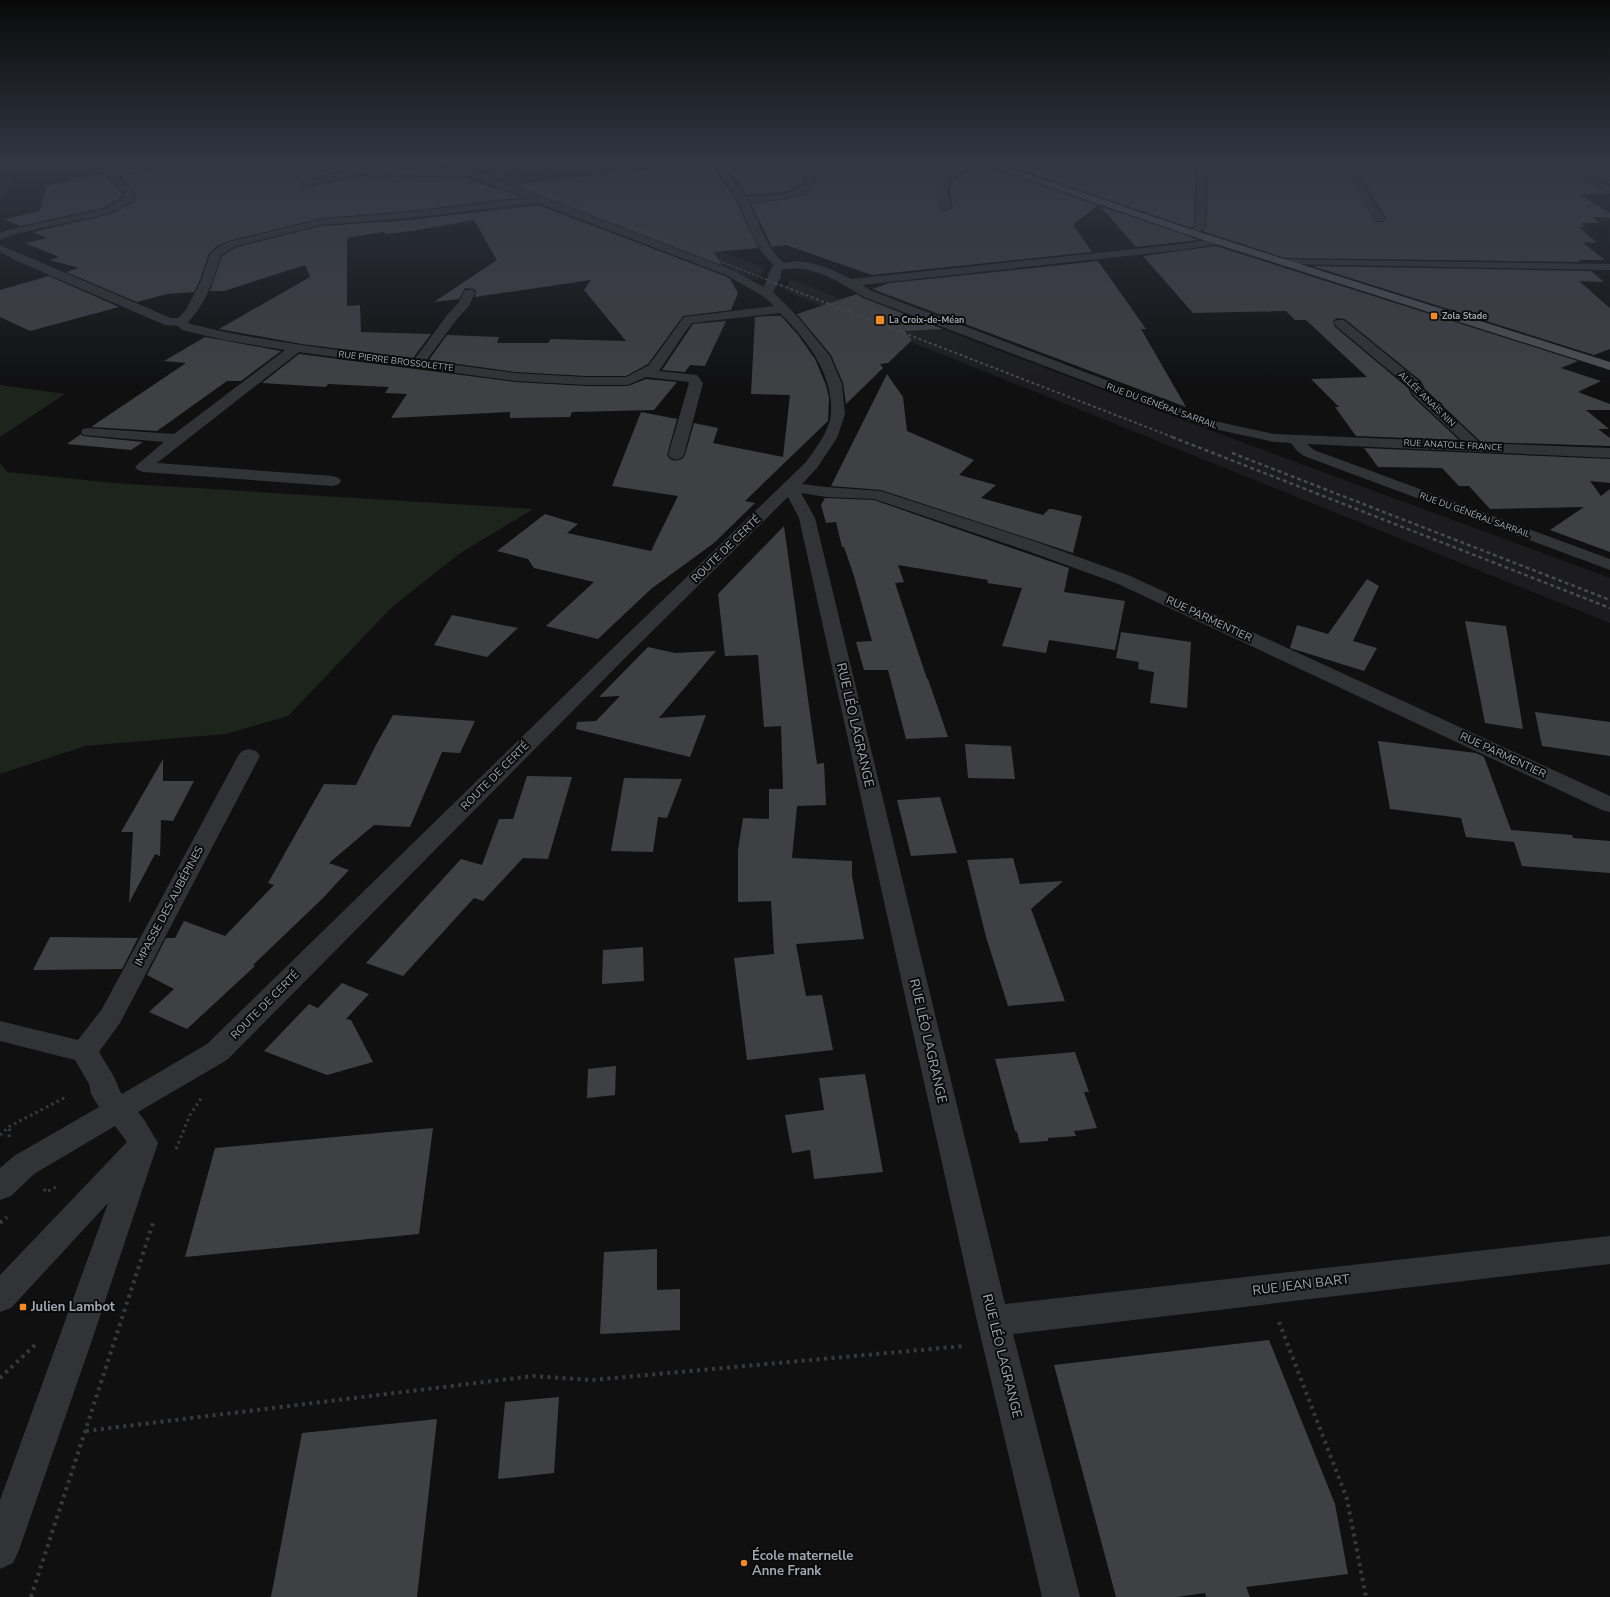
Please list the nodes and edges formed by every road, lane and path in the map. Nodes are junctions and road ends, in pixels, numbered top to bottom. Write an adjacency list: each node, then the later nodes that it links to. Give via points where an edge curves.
1 (267, 236): 14 (street, via 232,244 216,254 207,281 191,312)
2 (629, 236): 12 (street, ROUTE DE CERTÉ, via 730,273)
3 (759, 236): 8 (street, via 766,252)
4 (1201, 236): 5 (main road)
5 (1219, 241): 7 (main road); 10 (street)
6 (0, 248): 14 (street, RUE PIERRE BROSSOLETTE, via 21,260 163,320)
7 (1284, 262): 9 (street); 18 (main road)
8 (781, 266): 10 (street, RUE DU GÉNÉRAL SARRAIL, via 812,268); 12 (street, via 775,270 775,277)
9 (1610, 267)
10 (850, 283): 22 (street, RUE DU GÉNÉRAL SARRAIL, via 868,294 1210,424 1274,438)
11 (469, 293): 17 (street, via 466,303 452,317)
12 (767, 293): 13 (street, ROUTE DE CERTÉ)
13 (783, 309): 19 (street, RUE PIERRE BROSSOLETTE, via 688,320 654,368); 27 (street, ROUTE DE CERTÉ, via 825,359 835,384 838,414 830,438 820,454)
14 (180, 322): 16 (street, RUE PIERRE BROSSOLETTE, via 186,327 224,336)
15 (1340, 323): 23 (street, ALLÉE ANAÏS NIN, via 1415,385 1418,392)
16 (296, 348): 17 (street, RUE PIERRE BROSSOLETTE); 21 (street)
17 (418, 364): 19 (street, RUE PIERRE BROSSOLETTE, via 515,377 586,381 628,381)
18 (1610, 366)
19 (643, 373): 25 (street, via 692,378 696,383)
20 (88, 432): 21 (street)
21 (177, 439): 26 (street, via 143,467)
22 (1296, 439): 23 (street, RUE ANATOLE FRANCE); 28 (street, RUE DU GÉNÉRAL SARRAIL, via 1309,453)
23 (1475, 446): 24 (street, RUE ANATOLE FRANCE)
24 (1610, 453)
25 (676, 455)
26 (333, 481)
27 (790, 487): 30 (street, RUE PARMENTIER, via 826,492 875,494 1028,545 1122,580); 35 (street, ROUTE DE CERTÉ, via 217,1052); 44 (street, RUE LÉO LAGRANGE, via 807,518)
28 (1610, 565)
29 (248, 756): 32 (street, IMPASSE DES AUBÉPINES, via 111,1016)
30 (1610, 805)
31 (0, 1031): 32 (street)
32 (84, 1052): 35 (street, via 103,1082 105,1094)
33 (206, 1093): 38 (path, via 196,1104 181,1134)
34 (66, 1097): 36 (path, via 10,1126)
35 (118, 1109): 37 (street); 39 (street, ROUTE DE CERTÉ, via 24,1165)
36 (0, 1135)
37 (144, 1143): 43 (street); 46 (street)
38 (174, 1156)
39 (0, 1187)
40 (155, 1216): 45 (path)
41 (1610, 1250): 42 (street, RUE JEAN BART)
42 (1267, 1290): 44 (street, RUE JEAN BART); 49 (path, via 1347,1499)
43 (0, 1297)
44 (996, 1332): 45 (path, via 592,1380 534,1376); 48 (street, RUE LÉO LAGRANGE)
45 (86, 1431): 47 (path)
46 (0, 1550)
47 (31, 1597)
48 (1061, 1597)
49 (1366, 1597)

